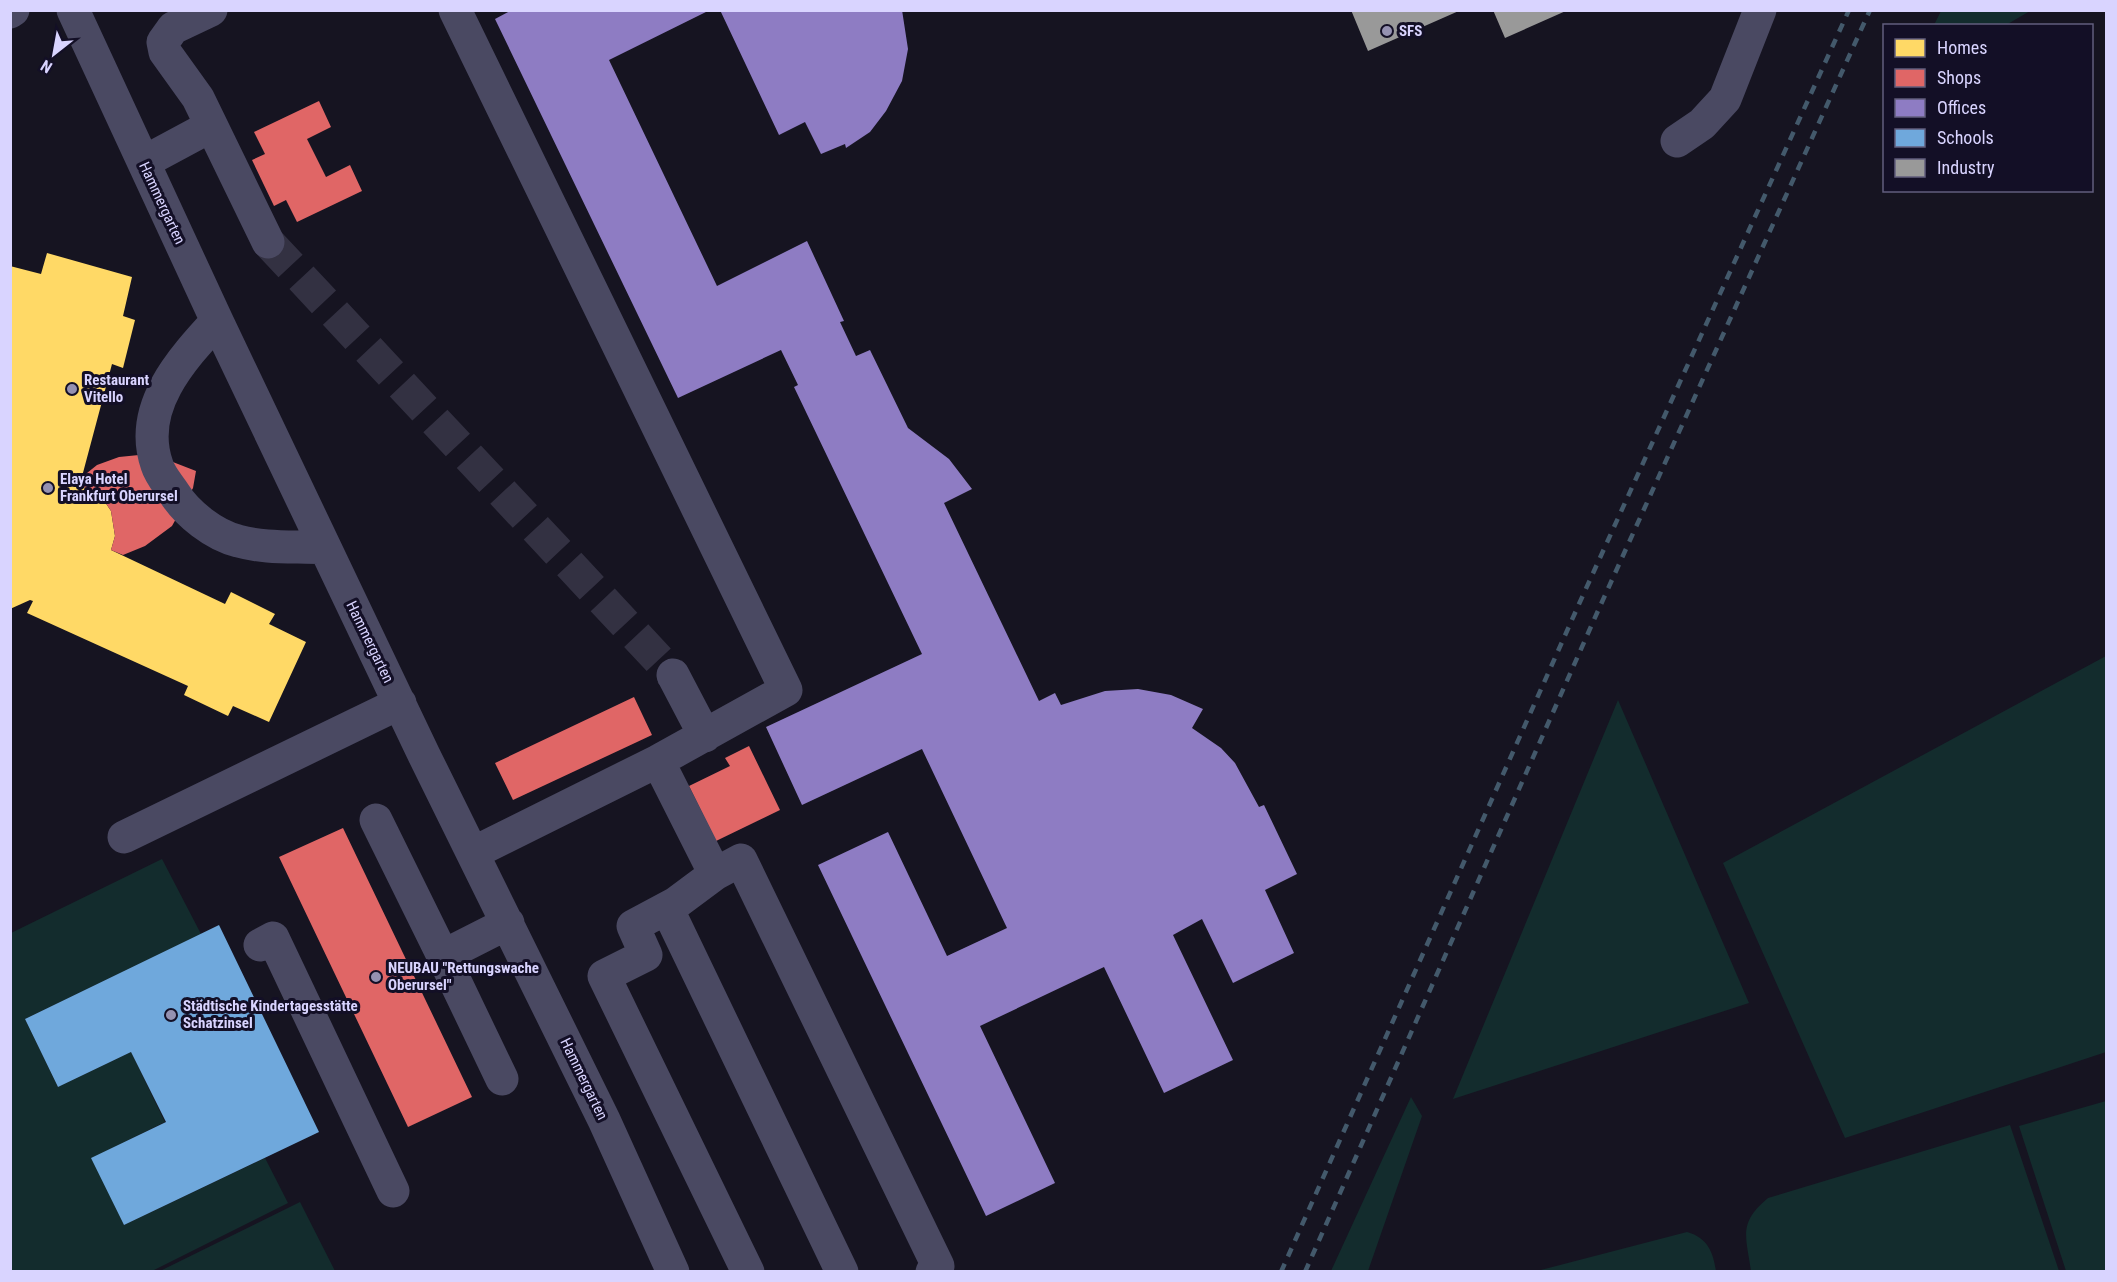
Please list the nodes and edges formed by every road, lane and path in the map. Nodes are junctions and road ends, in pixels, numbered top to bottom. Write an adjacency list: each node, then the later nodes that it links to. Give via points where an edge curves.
1 (73, 10): 7 (street, Hammergarten)
2 (211, 10): 5 (street, via 173,28 163,42 165,52 198,98)
3 (455, 10): 13 (street, via 786,690)
4 (1760, 10): 6 (street, via 1725,99 1702,124)
5 (212, 126): 7 (street); 8 (street)
6 (1677, 141)
7 (144, 162): 9 (street, Hammergarten)
8 (268, 242)
9 (217, 321): 10 (street, Hammergarten); 10 (street, via 175,368 164,389 153,437 157,466 179,502 213,531 266,546)
10 (325, 548): 12 (street, Hammergarten)
11 (673, 675): 13 (street)
12 (400, 703): 16 (street); 17 (street, Hammergarten)
13 (705, 736): 14 (street)
14 (658, 761): 17 (street); 18 (street)
15 (376, 820): 22 (street)
16 (124, 837)
17 (474, 853): 20 (street, Hammergarten)
18 (715, 874): 19 (street); 28 (street, via 741,860 938,1266)
19 (667, 908): 26 (street, via 633,926 646,955 604,976); 27 (street)
20 (508, 923): 22 (street); 25 (street, Hammergarten)
21 (260, 945): 24 (street, via 273,938)
22 (443, 956): 23 (street)
23 (502, 1078)
24 (393, 1191)
25 (673, 1272)
26 (748, 1272)
27 (842, 1272)
28 (932, 1272)

